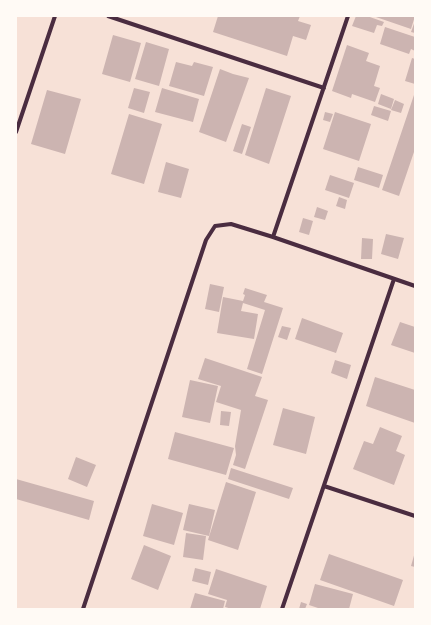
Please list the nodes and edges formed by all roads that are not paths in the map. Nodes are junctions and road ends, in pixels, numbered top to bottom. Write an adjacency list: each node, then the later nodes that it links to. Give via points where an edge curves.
1 (55, 16): 5 (street)
2 (108, 16): 4 (street)
3 (348, 16): 4 (street)
4 (324, 88): 6 (street)
5 (16, 132)
6 (273, 237): 7 (street); 11 (street, via 231,224 215,226 206,240)
7 (394, 279): 8 (street); 9 (street)
8 (415, 286)
9 (324, 486): 10 (street); 12 (street)
10 (415, 516)
11 (83, 609)
12 (282, 609)

